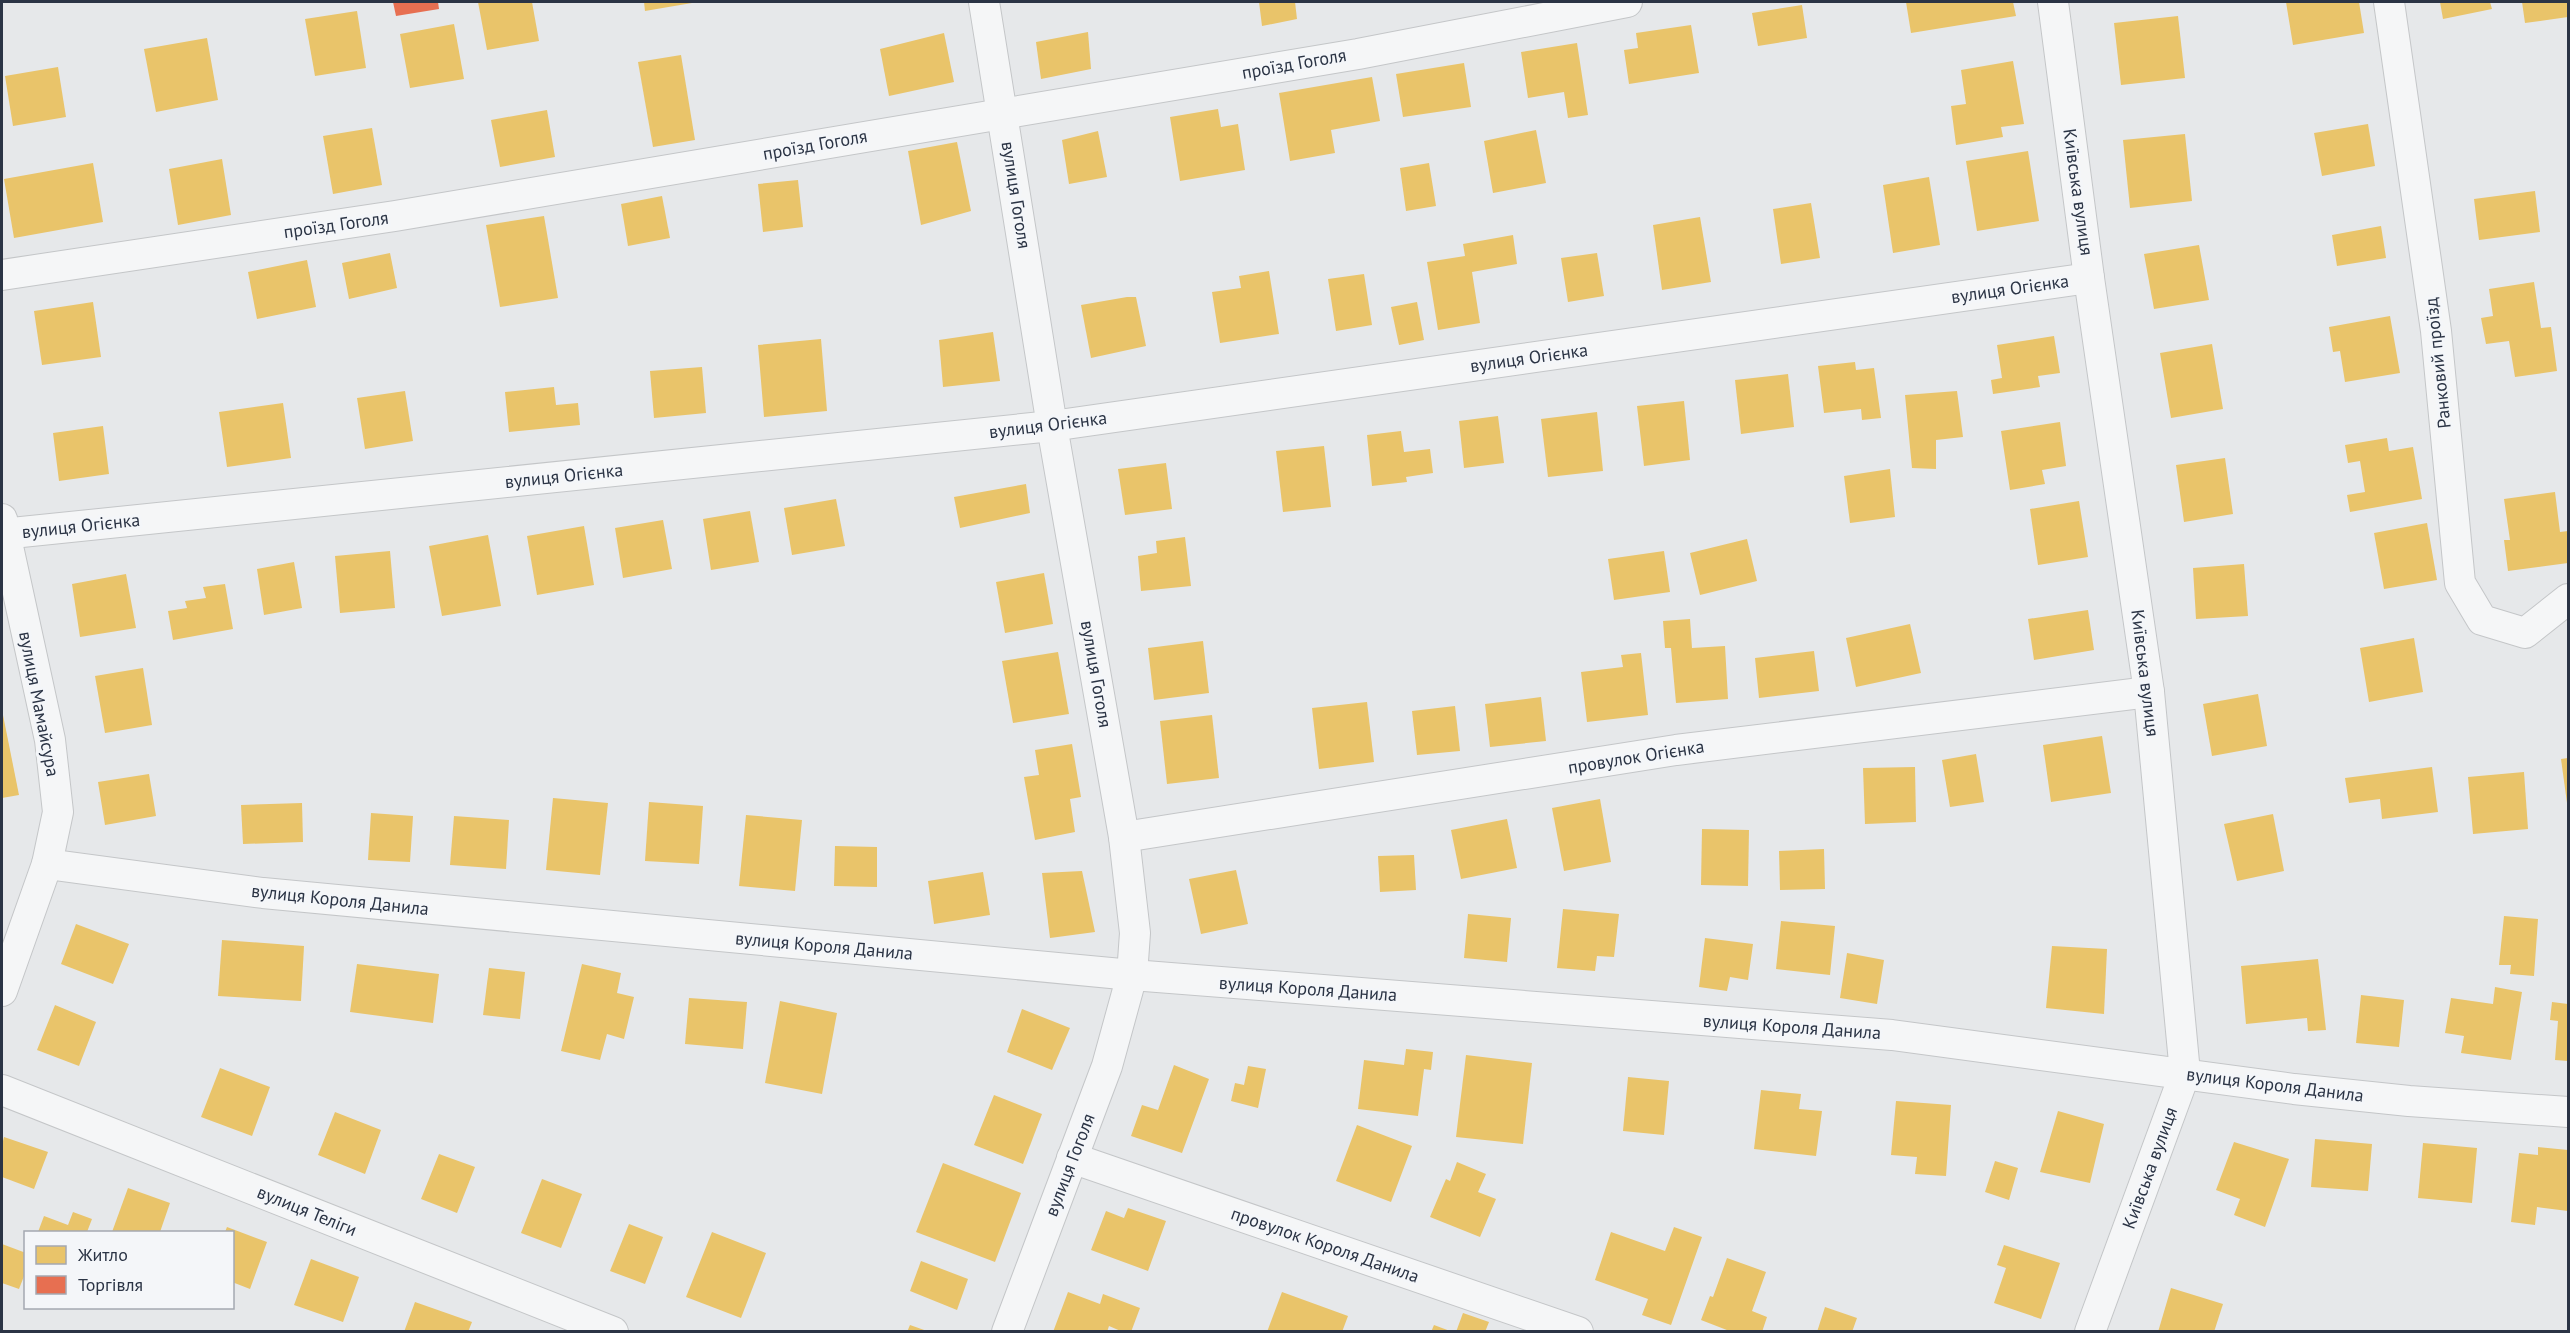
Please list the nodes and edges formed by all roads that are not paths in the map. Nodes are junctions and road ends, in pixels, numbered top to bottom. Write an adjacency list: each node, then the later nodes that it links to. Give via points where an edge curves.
1 (984, 2): 5 (street, вулиця Гоголя)
2 (1627, 2): 5 (street, проїзд Гоголя, via 1358,54)
3 (2052, 2): 7 (street, Київська вулиця)
4 (2389, 2): 10 (street, Ранковий проїзд, via 2436,331 2460,583 2482,620 2525,633)
5 (1003, 114): 6 (street, проїзд Гоголя, via 395,216); 8 (street, вулиця Гоголя)
6 (2, 275)
7 (2089, 278): 8 (street, вулиця Огієнка); 11 (street, Київська вулиця)
8 (1052, 426): 9 (street, вулиця Огієнка); 12 (street, вулиця Гоголя)
9 (2, 529): 13 (street, вулиця Мамайсура, via 50,740 58,812)
10 (2568, 599)
11 (2149, 692): 12 (street, провулок Огієнка, via 1676,750); 16 (street, Київська вулиця)
12 (1124, 837): 14 (street, вулиця Гоголя, via 1136,933)
13 (47, 864): 14 (street, вулиця Короля Данила, via 263,893); 15 (street, вулиця Мамайсура)
14 (1132, 975): 16 (street, вулиця Короля Данила, via 1892,1035); 19 (street, вулиця Гоголя, via 1107,1066)
15 (2, 991)
16 (2185, 1073): 18 (street, вулиця Короля Данила, via 2409,1101); 23 (street, Київська вулиця)
17 (2, 1090): 20 (street, вулиця Теліги)
18 (2568, 1112)
19 (1072, 1158): 21 (street, вулиця Гоголя); 22 (street, провулок Короля Данила)
20 (613, 1332)
21 (1007, 1332)
22 (1578, 1332)
23 (2090, 1332)

